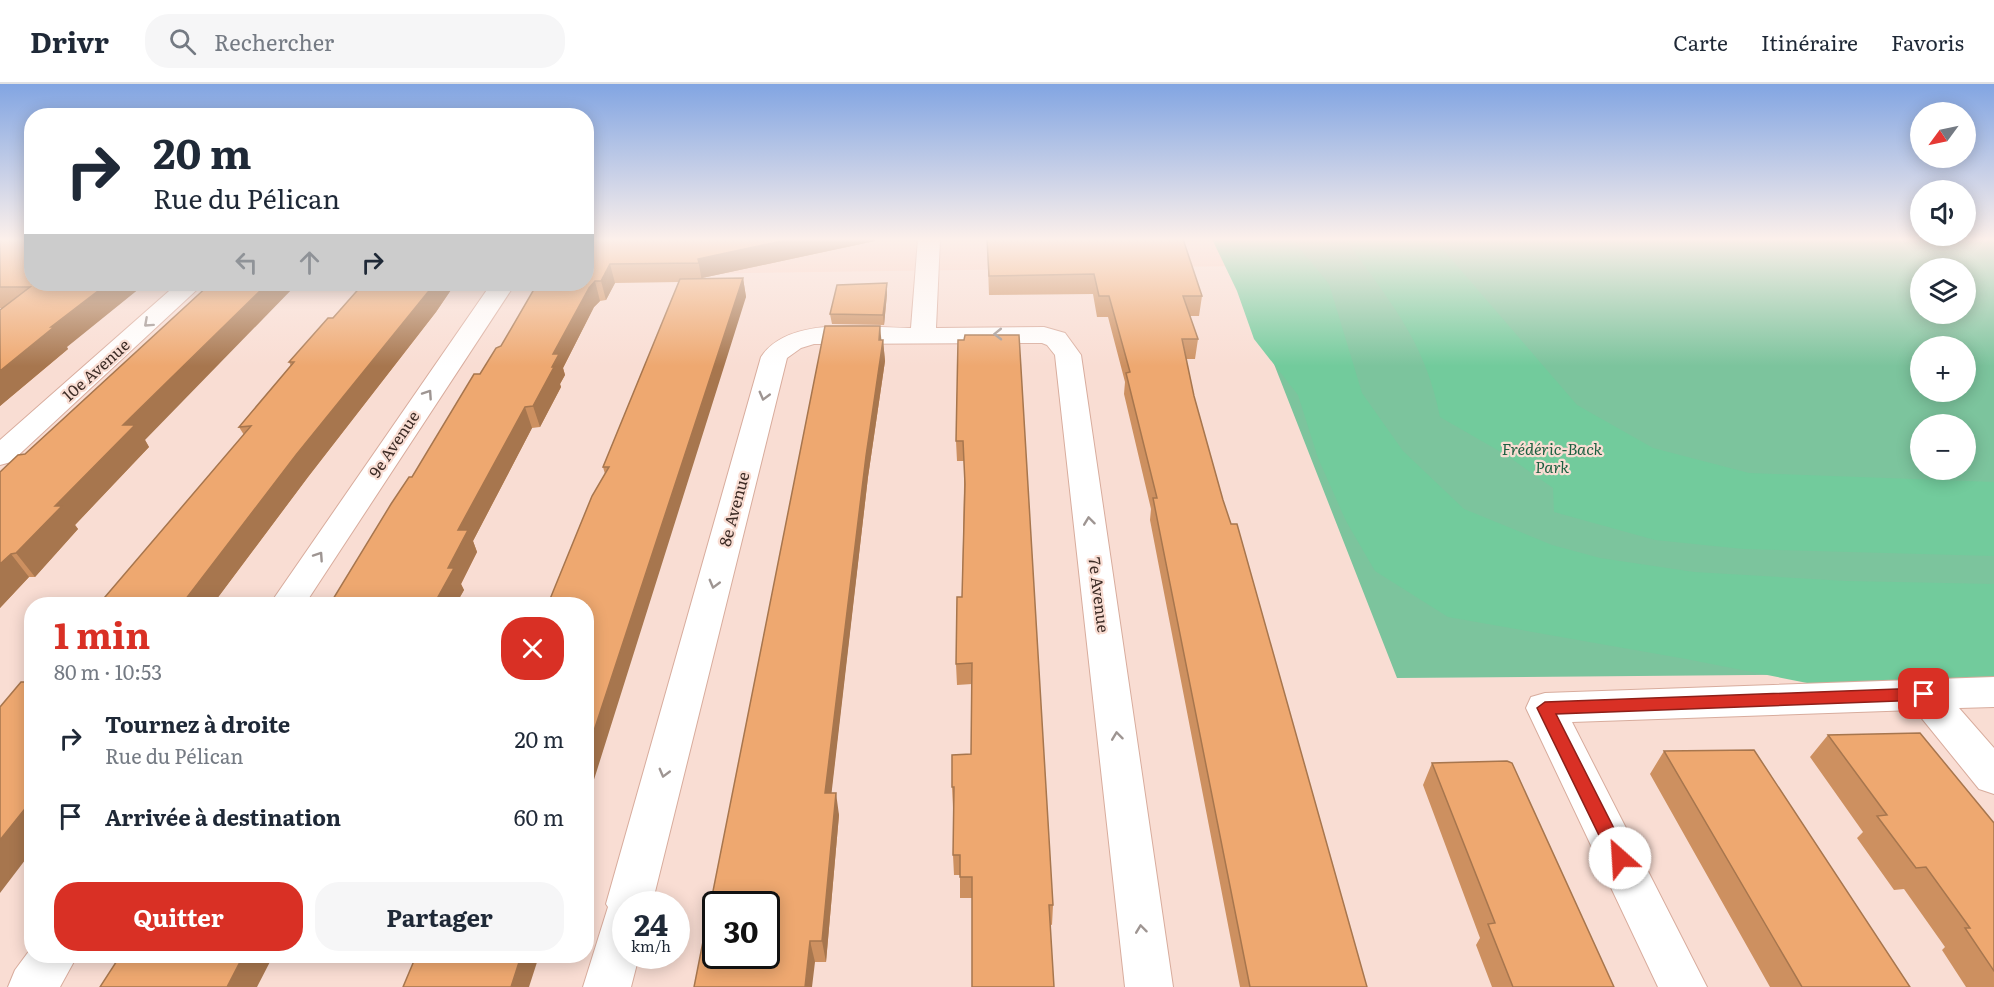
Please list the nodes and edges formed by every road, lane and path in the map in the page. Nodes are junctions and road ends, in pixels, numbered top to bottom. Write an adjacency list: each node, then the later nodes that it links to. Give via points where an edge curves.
1 (926, 281): 4 (street)
2 (183, 291): 5 (street, 10e Avenue, one-way to 5)
3 (498, 291): 6 (street, 9e Avenue, one-way to 3)
4 (923, 335): 10 (street, 8e Avenue, one-way to 10, via 814,336 786,344 774,357); 15 (street, 7e Avenue, one-way to 4, via 1068,355 1056,339 1044,335)
5 (0, 456)
6 (292, 597)
7 (1994, 692): 8 (street)
8 (1924, 694): 9 (street); 16 (street, via 1545,708)
9 (1994, 777)
10 (632, 891)
11 (48, 963): 13 (street)
12 (612, 969): 14 (street)
13 (32, 987)
14 (607, 987)
15 (1149, 987)
16 (1683, 987)

